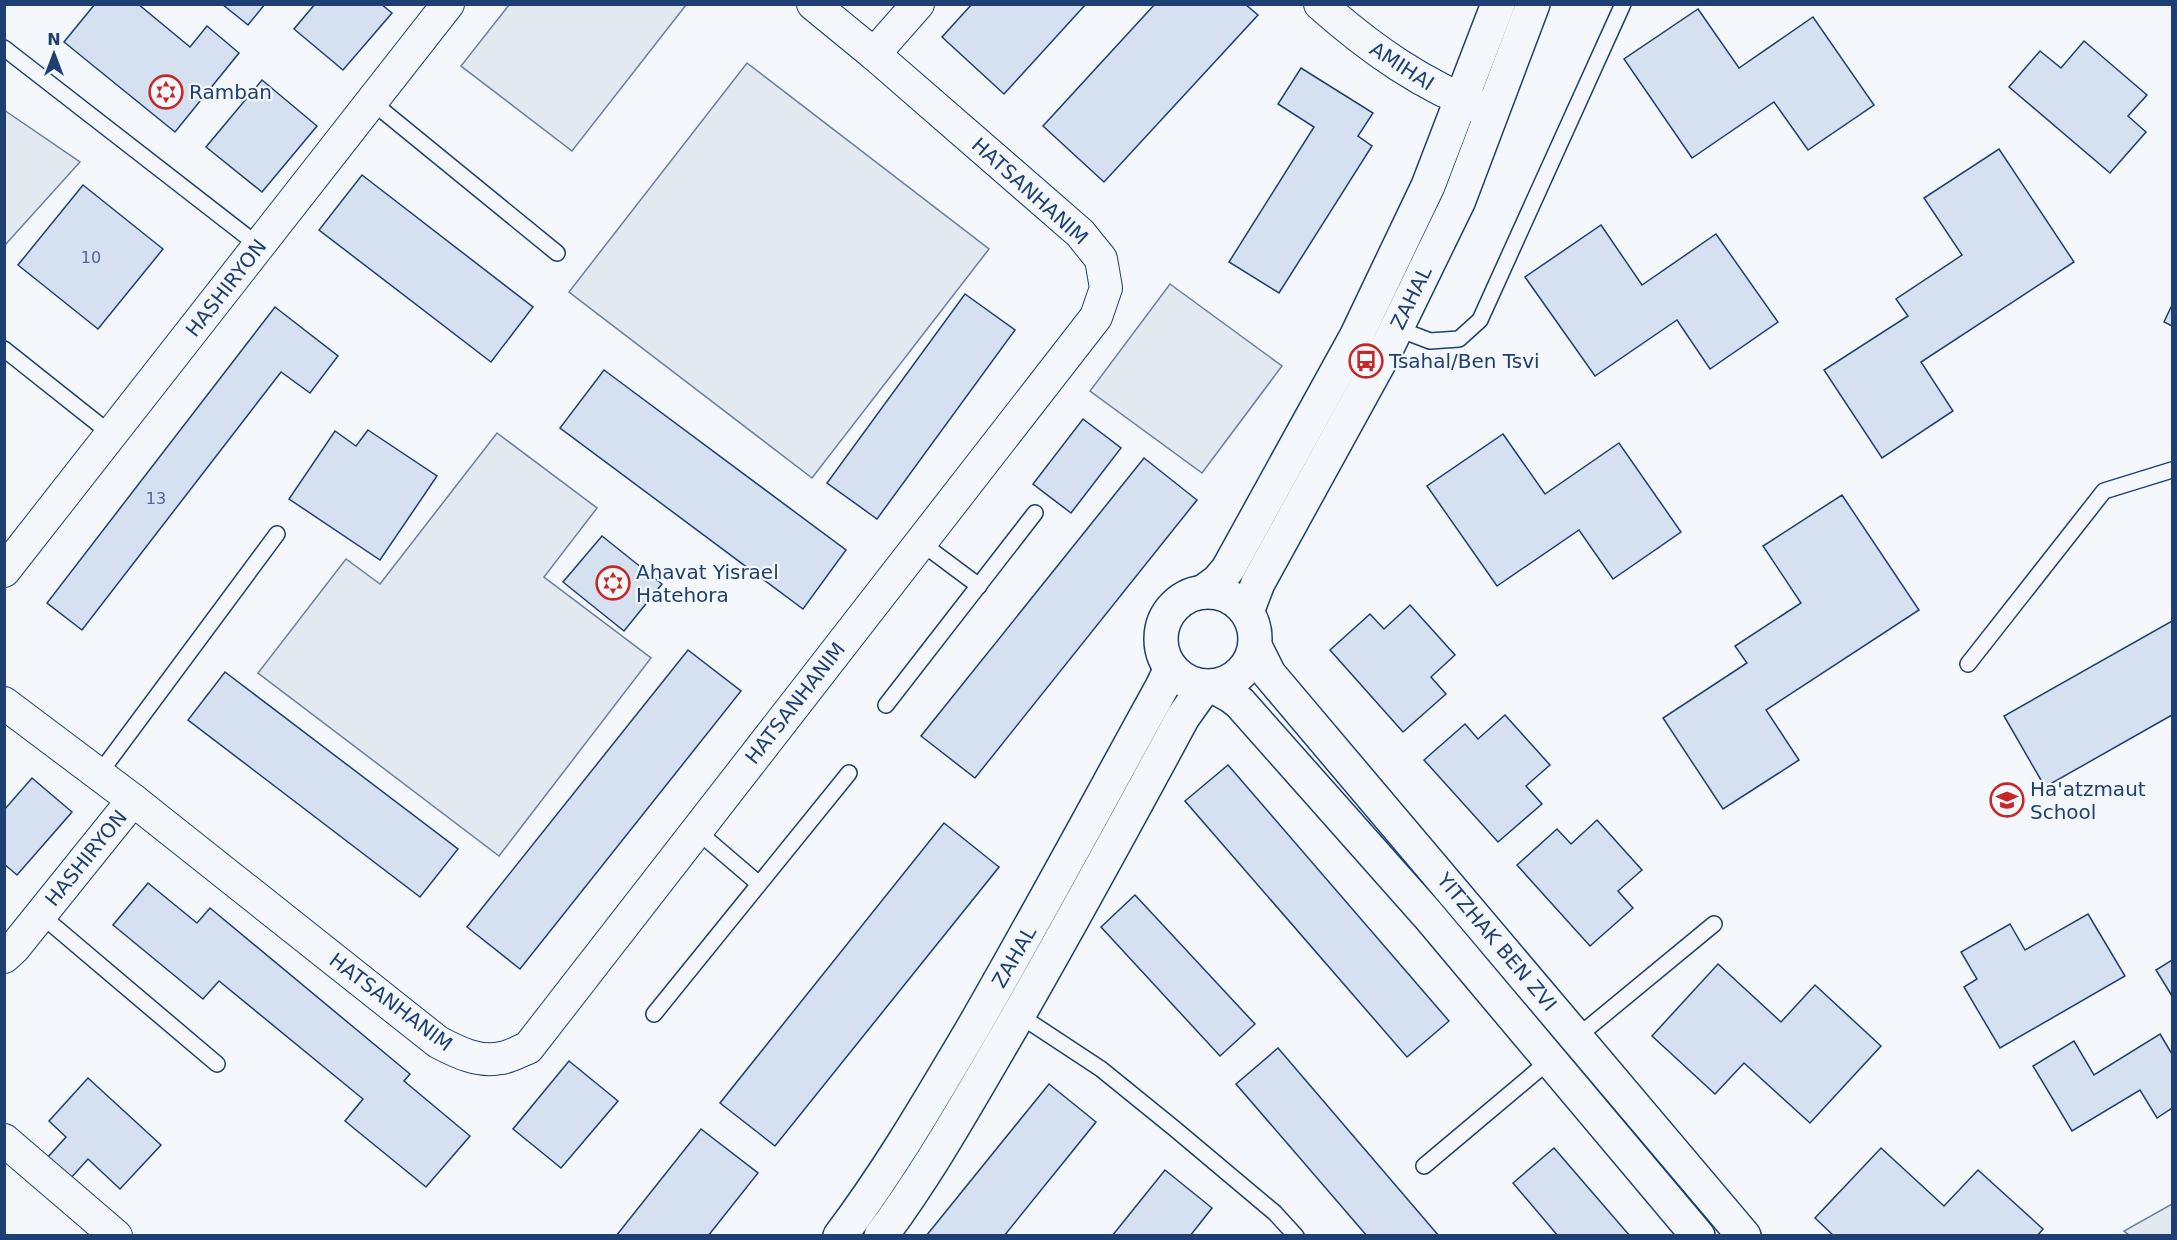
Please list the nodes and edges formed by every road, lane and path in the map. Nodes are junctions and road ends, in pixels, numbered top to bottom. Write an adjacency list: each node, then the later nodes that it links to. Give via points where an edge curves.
1 (448, 4): 11 (street, HASHIRYON)
2 (813, 4): 9 (street)
3 (918, 4): 9 (street)
4 (1320, 4): 10 (street, AMIHAI, via 1354,34 1422,81)
5 (1498, 4): 10 (street, ZAHAL)
6 (1533, 4): 12 (street, ZAHAL)
7 (1623, 4): 15 (lane, via 1480,320 1459,339 1430,341)
8 (4, 48): 13 (lane)
9 (874, 54): 21 (street, HATSANHANIM, via 1080,233 1101,260 1106,288 1096,317)
10 (1463, 101): 12 (street, AMIHAI); 24 (street, ZAHAL, via 1428,186 1356,337 1228,569)
11 (372, 102): 13 (street, HASHIRYON); 14 (lane)
12 (1493, 113): 15 (street, ZAHAL, via 1459,200)
13 (259, 246): 17 (street, HASHIRYON)
14 (557, 253)
15 (1396, 328): 25 (street, ZAHAL, via 1258,583)
16 (4, 349): 17 (lane)
17 (111, 434): 22 (street, HASHIRYON)
18 (2172, 470): 27 (lane, via 2104,491)
19 (1035, 513): 23 (lane)
20 (277, 534): 33 (lane)
21 (920, 543): 23 (lane); 35 (street, HATSANHANIM)
22 (4, 571)
23 (979, 586): 31 (lane)
24 (1203, 592): 25 (street, via 1228,596); 28 (street, via 1189,595 1167,614 1160,642)
25 (1247, 612): 26 (street, via 1256,634)
26 (1255, 646): 29 (street, via 1241,673 1228,682); 42 (street, YITZHAK BEN ZVI, via 1269,674)
27 (1968, 664)
28 (1171, 669): 29 (street, via 1180,678); 48 (street, ZAHAL, via 928,1105)
29 (1209, 686): 41 (street, ZAHAL, via 1184,717); 43 (street, YITZHAK BEN ZVI, via 1240,703)
30 (4, 703): 33 (street, HASHIRYON)
31 (886, 705)
32 (849, 773): 36 (lane)
33 (99, 774): 34 (street, HASHIRYON)
34 (133, 800): 35 (street, HATSANHANIM, via 438,1042 480,1059 501,1059 528,1048); 37 (street, HASHIRYON)
35 (696, 830): 36 (lane)
36 (759, 884): 40 (lane)
37 (41, 915): 39 (street, HASHIRYON); 44 (lane)
38 (1714, 924): 42 (lane)
39 (4, 957)
40 (654, 1014)
41 (1019, 1015): 49 (street, ZAHAL, via 956,1122); 50 (lane, via 1138,1099 1275,1213)
42 (1577, 1037): 52 (street, YITZHAK BEN ZVI)
43 (1550, 1060): 46 (lane); 51 (street, YITZHAK BEN ZVI)
44 (217, 1064)
45 (4, 1140): 47 (street)
46 (1424, 1166)
47 (116, 1236)
48 (840, 1236)
49 (881, 1236)
50 (1296, 1236)
51 (1698, 1236)
52 (1744, 1236)

